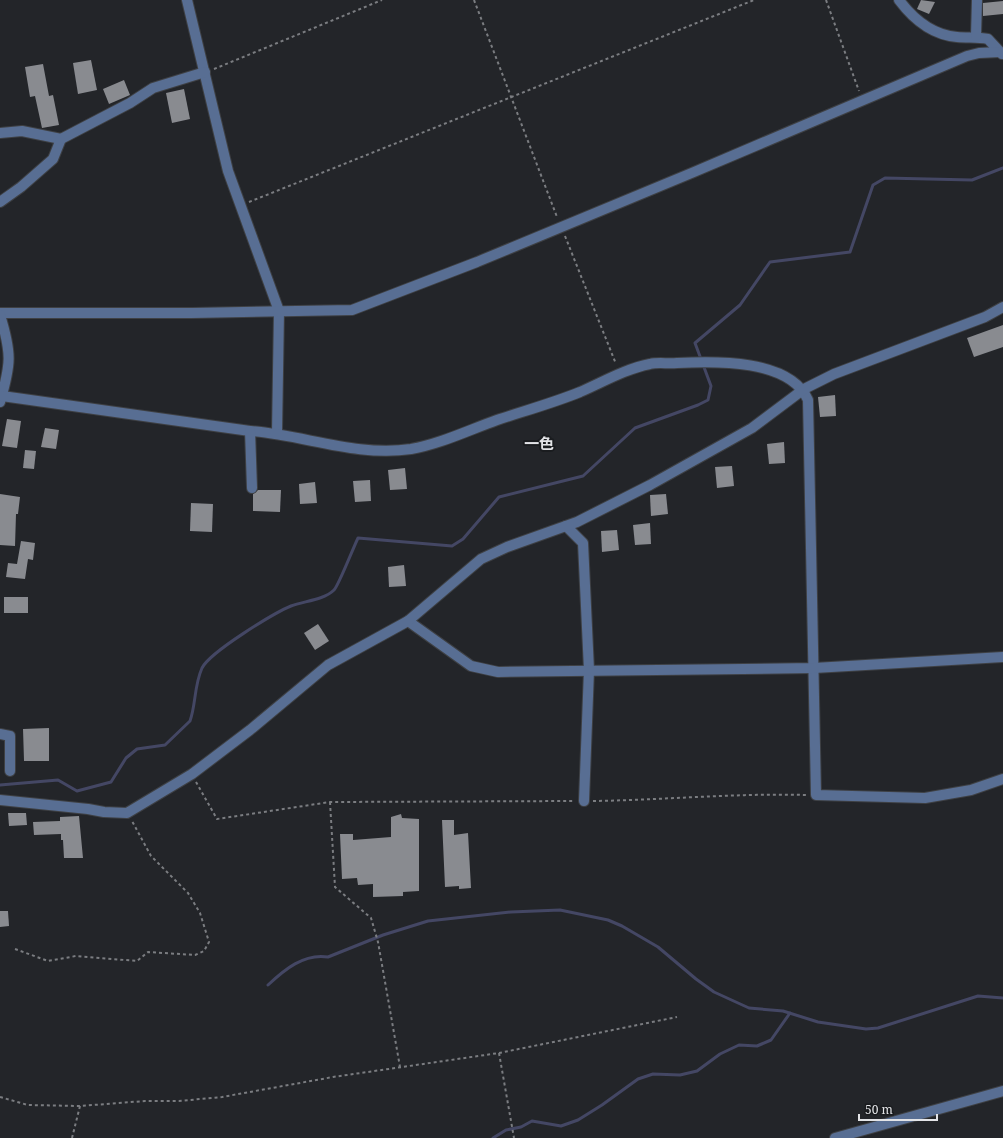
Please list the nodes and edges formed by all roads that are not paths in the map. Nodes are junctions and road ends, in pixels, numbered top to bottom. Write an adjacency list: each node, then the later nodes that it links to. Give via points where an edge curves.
1 (187, 0): 6 (street)
2 (899, 0): 4 (street, via 908,12 927,28 940,34 958,37)
3 (977, 0): 4 (street)
4 (976, 36): 5 (street, via 988,39)
5 (1002, 53): 11 (street, via 967,56 477,262 352,310)
6 (205, 72): 8 (street, via 153,88); 11 (street, via 228,171)
7 (0, 133): 8 (street, via 22,131)
8 (61, 139): 9 (street, via 54,159)
9 (0, 202)
10 (1003, 307): 13 (street, via 834,374)
11 (279, 311): 12 (street); 16 (street)
12 (0, 314): 14 (street, via 9,347 10,364)
13 (804, 389): 16 (street, via 777,372 748,365 713,361 651,364 443,440 412,448 387,450 335,446); 18 (street, via 752,428 709,453); 21 (street, via 808,400)
14 (1, 399): 15 (street)
15 (250, 431): 16 (street); 17 (street)
16 (277, 433)
17 (252, 488)
18 (566, 526): 19 (street, via 481,559); 22 (street, via 584,544)
19 (408, 621): 22 (street, via 471,666 498,672); 26 (street, via 328,665 192,774 127,813)
20 (1003, 657): 21 (street)
21 (814, 668): 22 (street); 25 (street, via 816,795 925,798 971,790)
22 (589, 670): 27 (street)
23 (0, 734): 24 (street, via 10,736)
24 (10, 771)
25 (1003, 779)
26 (0, 800)
27 (584, 801)
28 (1003, 1091): 29 (street)
29 (835, 1138)

